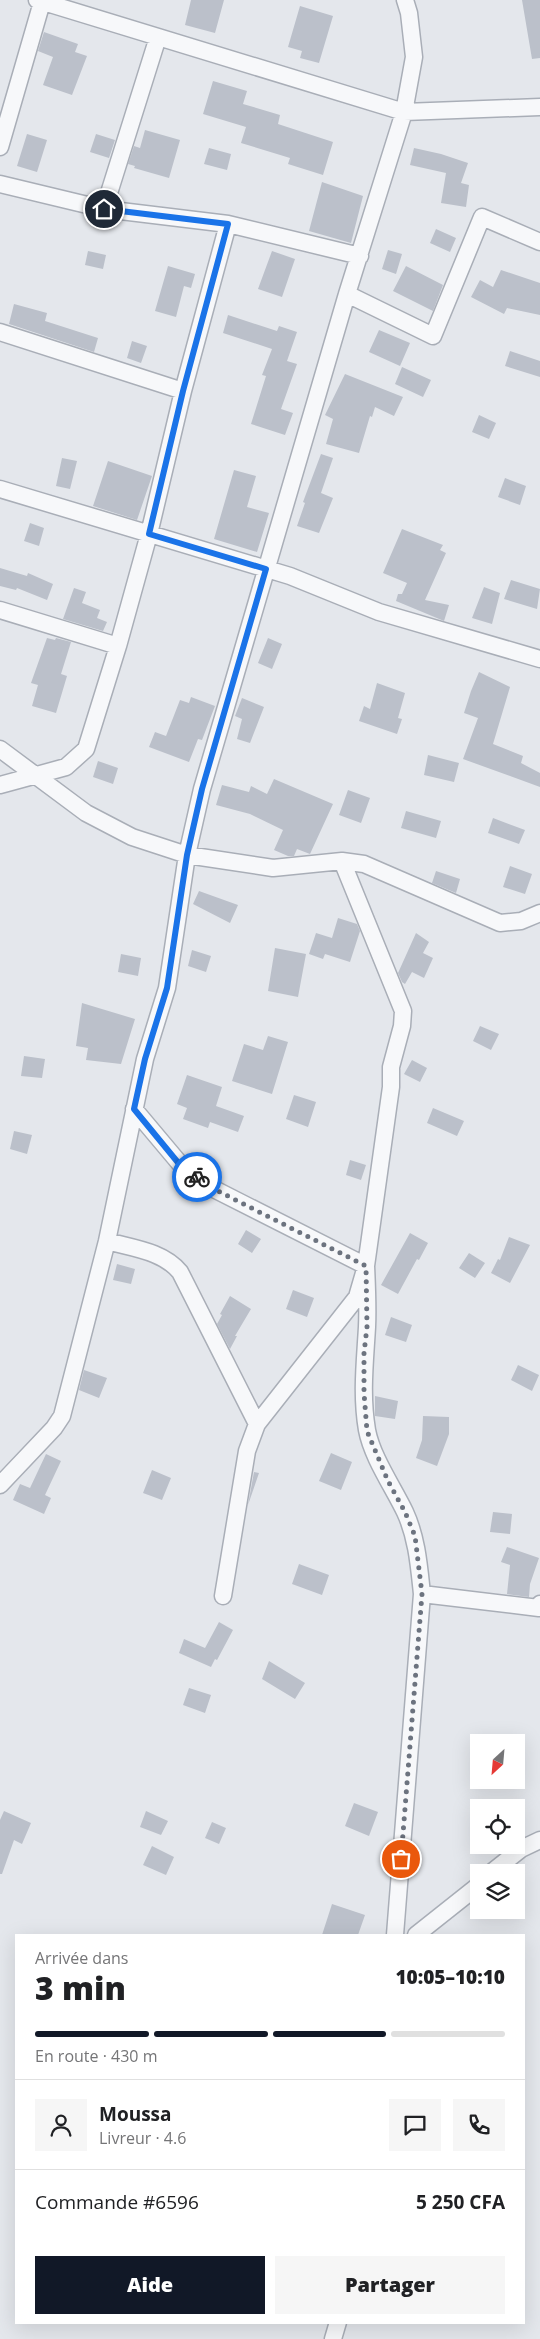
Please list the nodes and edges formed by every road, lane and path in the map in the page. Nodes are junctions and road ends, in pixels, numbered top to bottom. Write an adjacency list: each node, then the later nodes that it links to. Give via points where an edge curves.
1 (406, 0): 5 (street, via 414,57)
2 (39, 1): 3 (street); 6 (street)
3 (158, 37): 5 (street); 8 (street)
4 (540, 107): 5 (street)
5 (404, 112): 11 (street)
6 (0, 147)
7 (0, 184): 8 (street)
8 (104, 209): 9 (street)
9 (228, 224): 11 (street); 14 (street)
10 (540, 242): 12 (street, via 482,217 433,336)
11 (360, 256): 12 (street)
12 (347, 294): 17 (street)
13 (0, 332): 14 (street)
14 (183, 391): 16 (street)
15 (0, 489): 16 (street)
16 (149, 534): 17 (street); 19 (street)
17 (266, 569): 20 (street, via 379,612); 24 (street, via 202,789)
18 (0, 610): 19 (street)
19 (118, 646): 22 (street, via 86,749 66,767)
20 (540, 659)
21 (0, 749): 22 (street)
22 (36, 776): 23 (street); 24 (street, via 86,814 132,837)
23 (0, 785)
24 (187, 855): 25 (street, via 273,868); 27 (street, via 167,988 145,1059)
25 (342, 861): 26 (street, via 364,864 500,923 521,921); 29 (street, via 403,1011 391,1066 391,1087)
26 (540, 912)
27 (134, 1109): 28 (street); 29 (street, via 180,1165 212,1188)
28 (107, 1241): 30 (street, via 162,1257 180,1272); 31 (street, via 62,1416)
29 (366, 1266): 30 (street, via 357,1297); 32 (street, via 364,1393 367,1431 415,1536)
30 (257, 1424): 33 (street, via 247,1451)
31 (0, 1485)
32 (422, 1594): 34 (street); 38 (street)
33 (223, 1596)
34 (540, 1607)
35 (540, 1840): 36 (street, via 521,1849)
36 (502, 1864)
37 (470, 1891): 39 (street)
38 (395, 1934)
39 (417, 1934)
40 (337, 2324): 41 (street)
41 (333, 2339)

